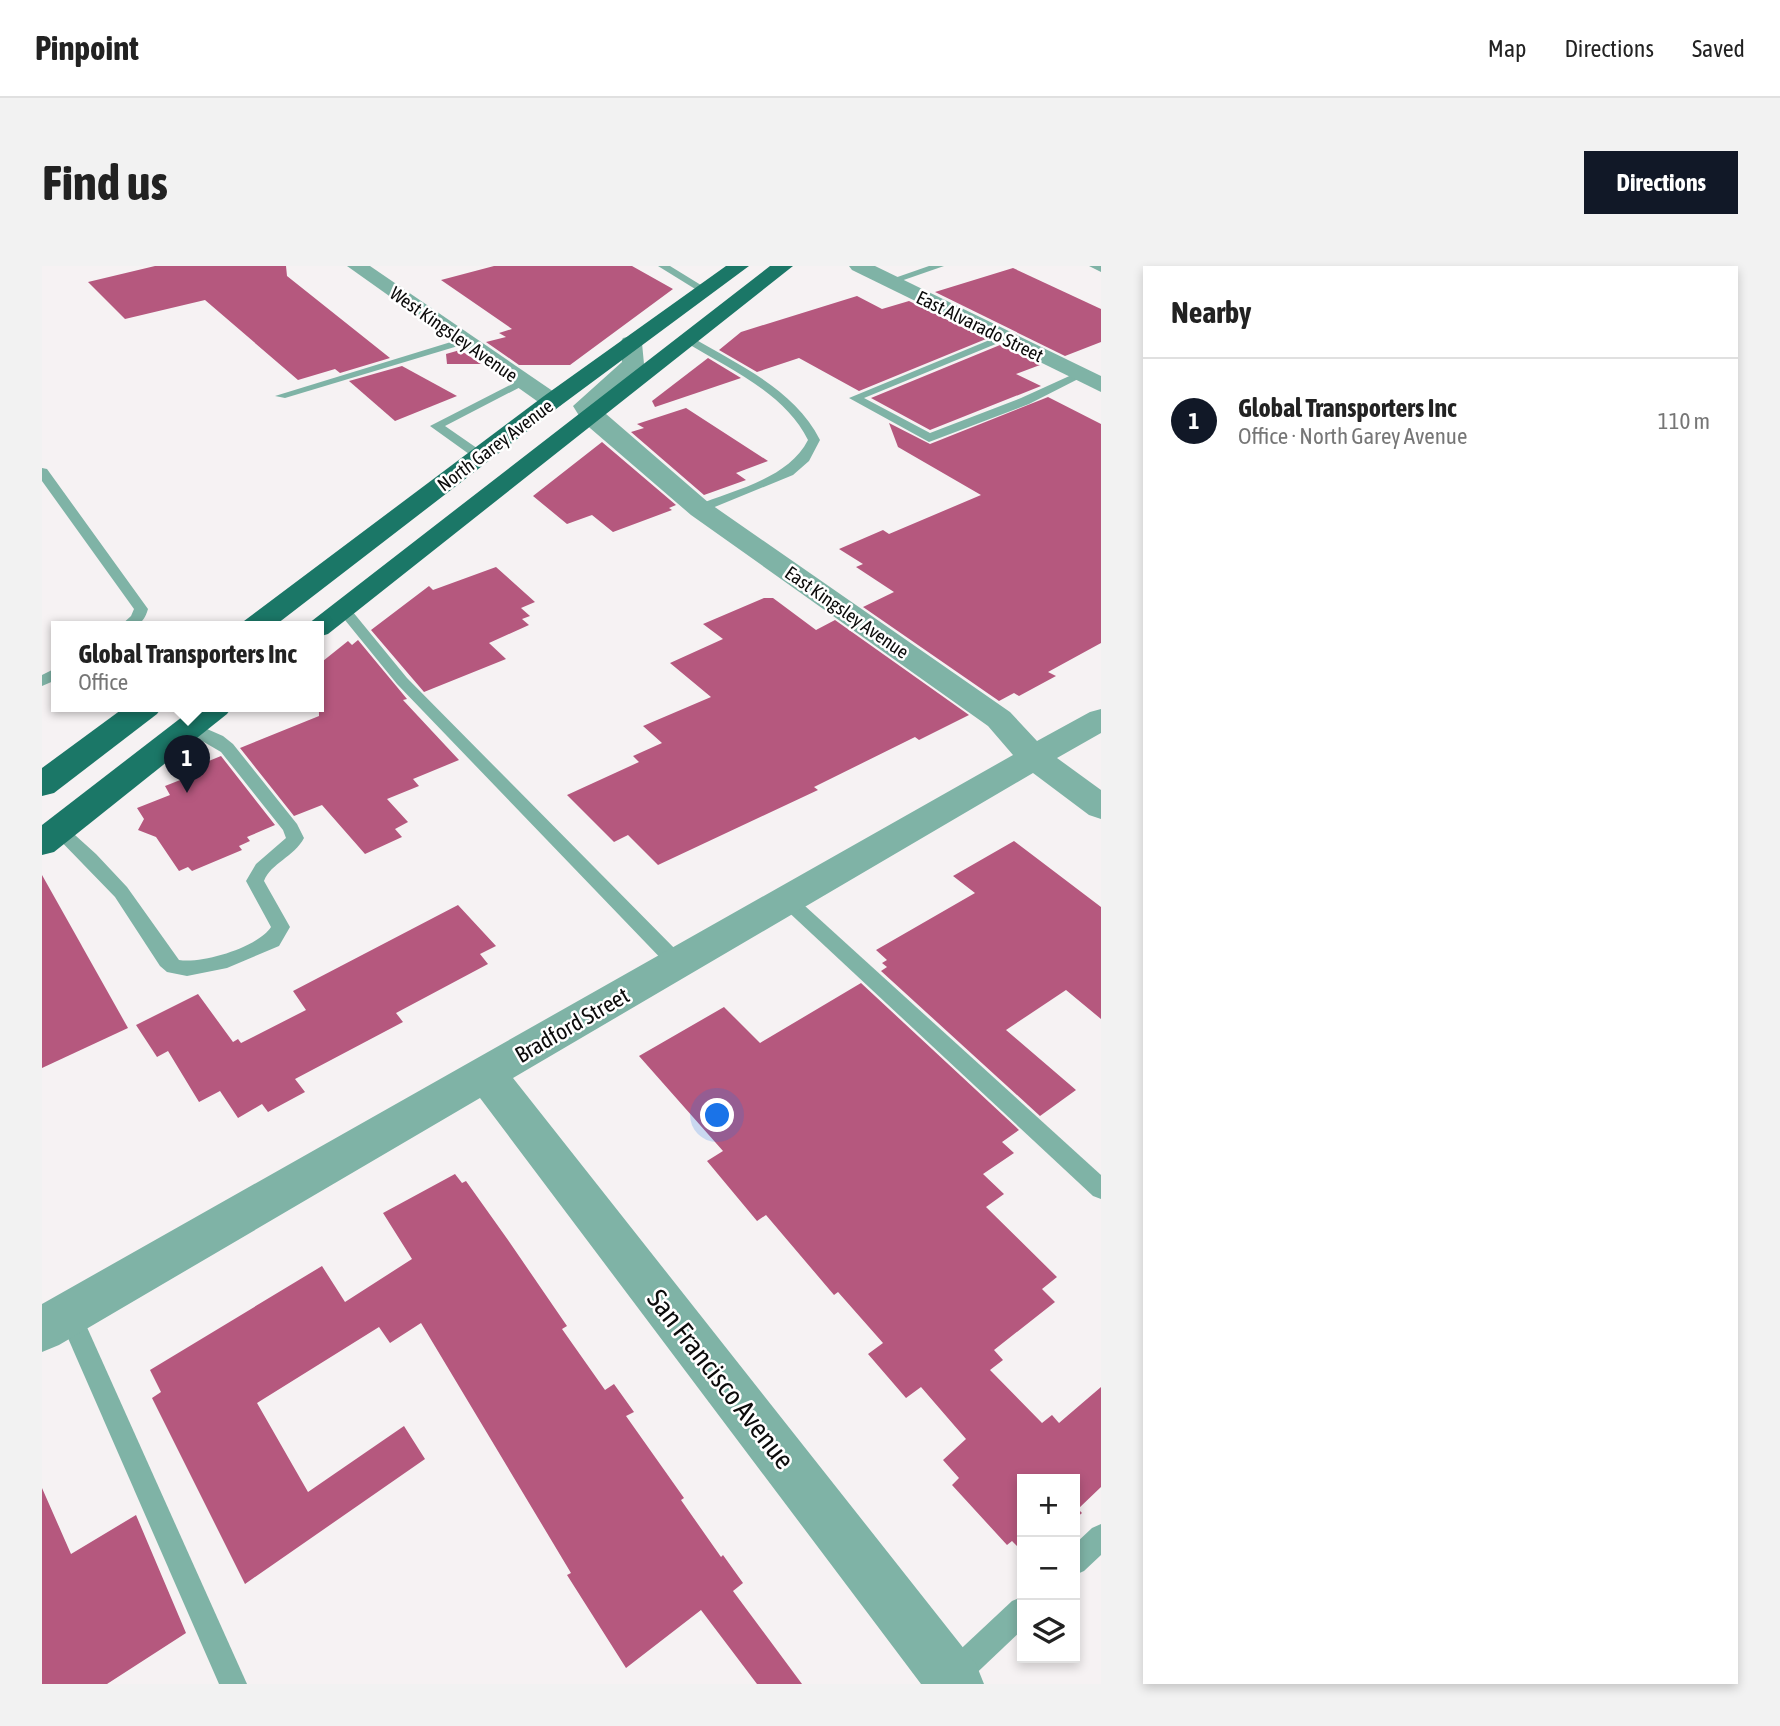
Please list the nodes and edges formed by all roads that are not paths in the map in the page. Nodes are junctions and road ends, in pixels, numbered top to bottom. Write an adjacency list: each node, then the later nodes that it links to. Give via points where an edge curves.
1 (357, 266): 13 (street, West Kingsley Avenue)
2 (663, 266): 10 (lane)
3 (739, 266): 10 (main road, North Garey Avenue)
4 (783, 266): 12 (main road, North Garey Avenue)
5 (859, 266): 9 (street, East Alvarado Street)
6 (939, 266): 9 (lane)
7 (1094, 266): 8 (lane)
8 (1101, 269)
9 (891, 281): 11 (street, East Alvarado Street)
10 (704, 290): 14 (main road, North Garey Avenue)
11 (1004, 337): 15 (street, East Alvarado Street); 15 (lane, via 855,398 929,438)
12 (689, 340): 20 (main road, North Garey Avenue); 23 (lane, via 786,404 810,427 814,440 805,458 788,472)
13 (464, 341): 16 (street, West Kingsley Avenue); 18 (lane)
14 (631, 343): 19 (main road, North Garey Avenue); 20 (street, via 633,365 585,406)
15 (1080, 375): 17 (street, East Alvarado Street)
16 (524, 383): 19 (street, West Kingsley Avenue); 21 (lane, via 436,426)
17 (1101, 386)
18 (281, 396)
19 (552, 401): 21 (main road, North Garey Avenue)
20 (592, 417): 23 (street, East Kingsley Avenue); 24 (main road, North Garey Avenue)
21 (480, 456): 26 (main road, North Garey Avenue)
22 (42, 472): 25 (lane, via 141,609)
23 (701, 509): 31 (street, East Kingsley Avenue, via 999,719)
24 (343, 609): 27 (main road, North Garey Avenue); 36 (lane, via 402,681)
25 (134, 621)
26 (262, 621)
27 (324, 623)
28 (139, 712): 32 (main road)
29 (203, 717): 34 (main road); 34 (lane, via 295,838 256,873 254,881 281,927 272,941 228,961 174,967 121,892 90,858)
30 (1101, 719): 31 (street, Bradford Street)
31 (1033, 757): 33 (street, East Kingsley Avenue); 35 (street, Bradford Street)
32 (42, 785)
33 (1101, 807)
34 (50, 837)
35 (788, 901): 36 (street, Bradford Street); 38 (lane)
36 (678, 964): 37 (street, Bradford Street)
37 (486, 1075): 39 (street, Bradford Street); 43 (street, San Francisco Avenue)
38 (1101, 1189)
39 (56, 1321): 44 (lane)
40 (1101, 1537): 41 (lane)
41 (1080, 1557)
42 (1017, 1616): 43 (lane)
43 (950, 1682)
44 (233, 1684)

